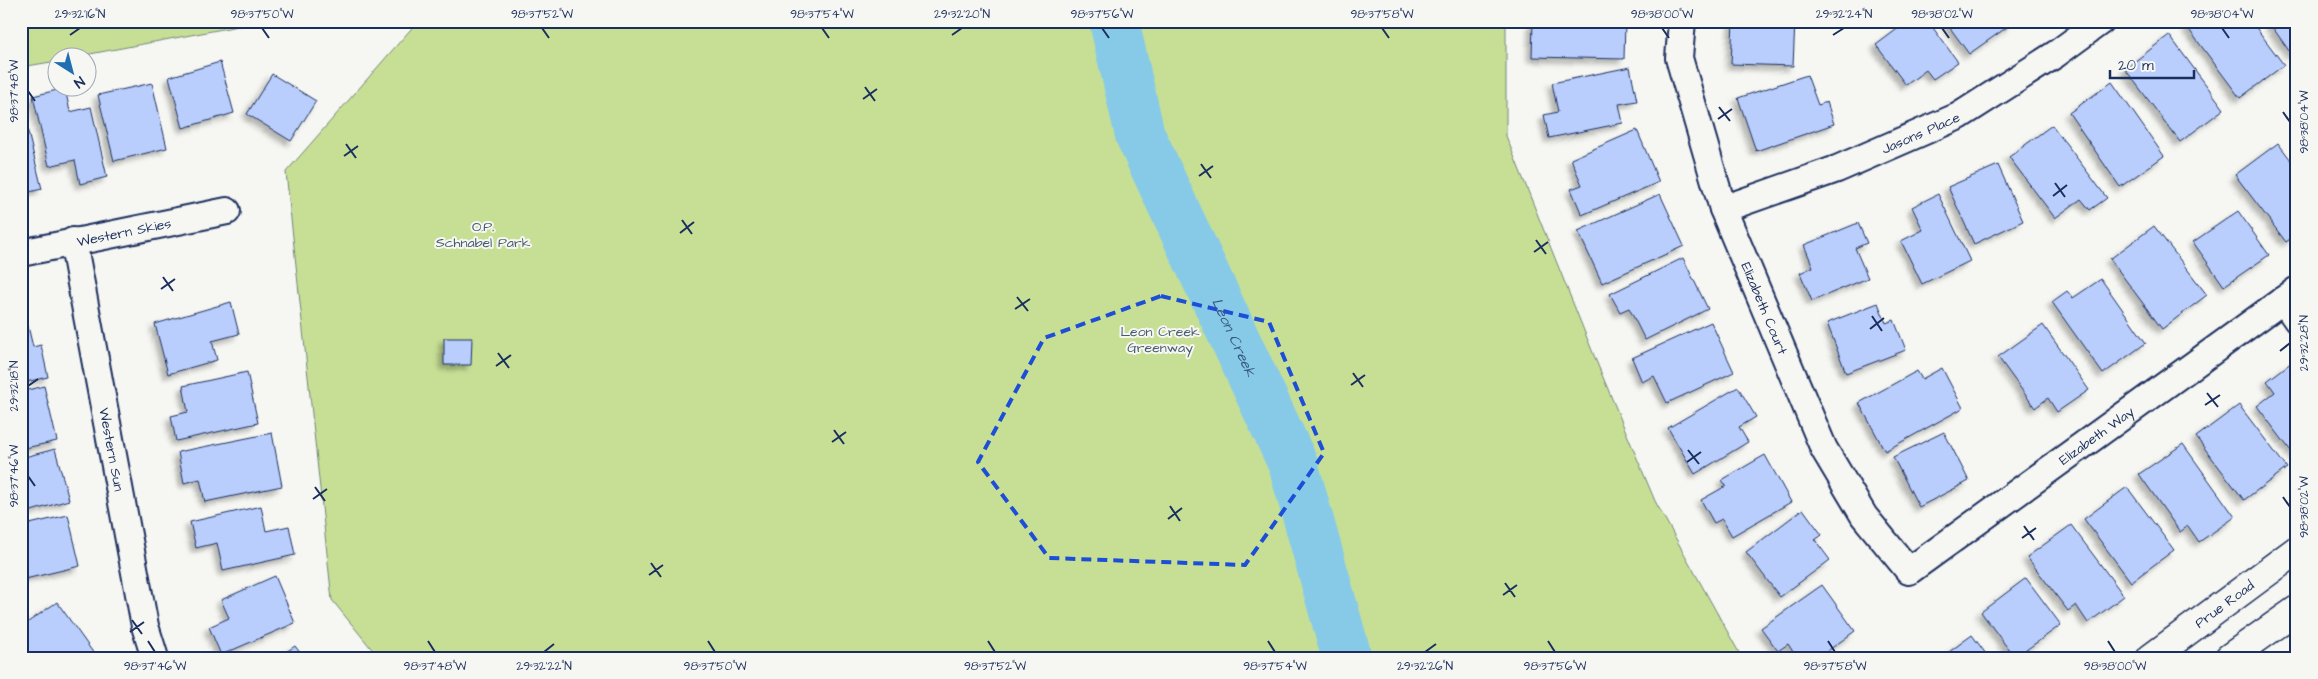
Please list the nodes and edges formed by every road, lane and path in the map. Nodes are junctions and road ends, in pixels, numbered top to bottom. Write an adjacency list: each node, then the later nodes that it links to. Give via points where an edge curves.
1 (1682, 21): 3 (street, Elizabeth Court, via 1679,58)
2 (2101, 21): 3 (street, Jasons Place, via 2056,54 1958,116 1837,169)
3 (1723, 209): 9 (street, Elizabeth Court, via 1824,449 1864,516)
4 (227, 211): 5 (street, Western Skies)
5 (73, 241): 6 (street, Western Skies); 11 (street, Western Sun, via 145,626)
6 (21, 253)
7 (2292, 303): 9 (street, Elizabeth Way)
8 (2297, 550): 12 (main road, Prue Road)
9 (1909, 571)
10 (2297, 610): 13 (main road)
11 (155, 658)
12 (2151, 658)
13 (2229, 658)

